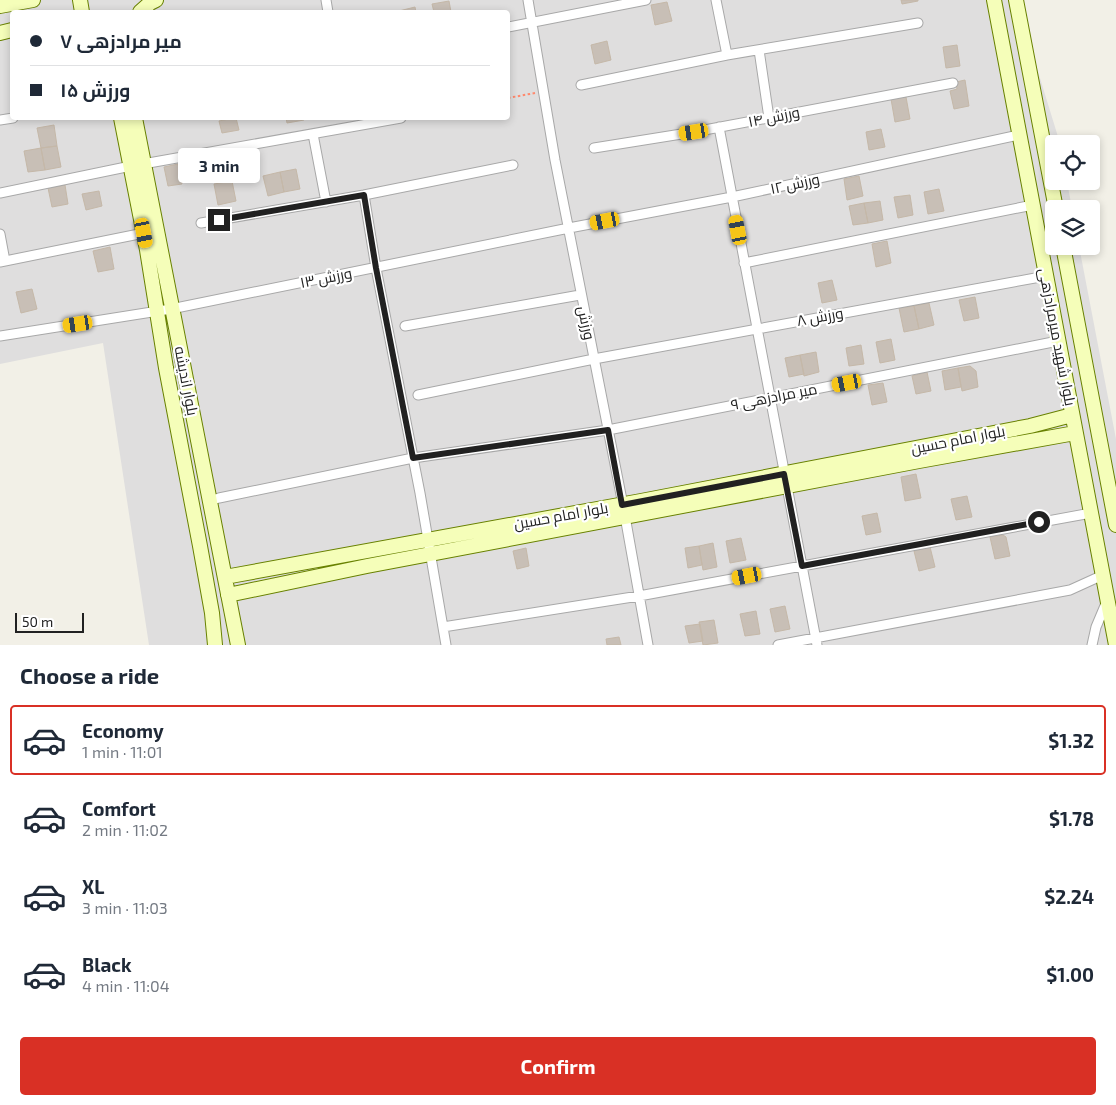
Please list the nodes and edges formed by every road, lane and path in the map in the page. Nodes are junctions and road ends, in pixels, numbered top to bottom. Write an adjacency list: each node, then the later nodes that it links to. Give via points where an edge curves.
1 (33, 0): 8 (street)
2 (156, 0): 9 (street)
3 (528, 0): 10 (street, ورزش)
4 (646, 0): 10 (street)
5 (716, 0): 14 (street)
6 (994, 0): 27 (street, بلوار شهید میرمرادزهی)
7 (1016, 0): 34 (street)
8 (0, 6)
9 (141, 10)
10 (532, 23): 12 (street); 17 (street, ورزش)
11 (918, 23): 13 (street)
12 (510, 27)
13 (759, 50): 14 (street); 19 (street)
14 (727, 55): 16 (street)
15 (952, 83): 19 (street, ورزش ۱۴)
16 (581, 85)
17 (543, 91): 18 (path); 38 (street, ورزش)
18 (510, 98)
19 (769, 118): 25 (street, ورزش ۱۴)
20 (122, 120): 29 (street, بلوار اندیشه)
21 (134, 120): 29 (street, بلوار اندیشه)
22 (345, 120): 24 (street)
23 (390, 120): 24 (street)
24 (347, 128): 26 (street)
25 (719, 128): 28 (street, ورزش ۱۴); 33 (street)
26 (313, 134): 29 (street); 35 (street)
27 (1019, 134): 33 (street, ورزش ۱۲); 36 (street, بلوار شهید میرمرادزهی)
28 (594, 148)
29 (137, 165): 31 (street); 39 (street, بلوار اندیشه); 47 (street, بلوار اندیشه)
30 (513, 165): 32 (street)
31 (0, 193)
32 (364, 195): 35 (street); 44 (street)
33 (732, 197): 38 (street, ورزش ۱۲); 43 (street)
34 (1054, 200)
35 (326, 202): 37 (street)
36 (1033, 205): 43 (street); 45 (street, بلوار شهید میرمرادزهی)
37 (201, 223)
38 (569, 228): 44 (street, ورزش ۱۳); 46 (street, ورزش)
39 (144, 233): 42 (street); 48 (street, بلوار اندیشه)
40 (0, 234): 42 (street)
41 (1065, 255): 64 (street, بلوار شهید میرمرادزهی)
42 (2, 261)
43 (744, 263): 50 (street)
44 (376, 268): 47 (street, ورزش ۱۳); 59 (street)
45 (1046, 276): 50 (street, ورزش ۸); 52 (street, بلوار شهید میرمرادزهی)
46 (580, 295): 49 (street); 53 (street, ورزش)
47 (171, 309): 48 (street, ورزش ۱۳); 61 (street, بلوار اندیشه)
48 (157, 311): 51 (street, ورزش ۱۳); 74 (street, بلوار اندیشه, via 207,584)
49 (405, 326)
50 (757, 329): 53 (street, ورزش ۸); 55 (street)
51 (0, 336)
52 (1058, 341): 55 (street, میر مرادزهی ۹); 56 (street, بلوار شهید میرمرادزهی)
53 (594, 359): 54 (street, ورزش ۸); 57 (street, ورزش)
54 (418, 395)
55 (770, 398): 57 (street, میر مرادزهی ۹); 60 (street)
56 (1072, 416): 58 (street, بلوار شهید میرمرادزهی); 60 (street, بلوار امام حسین)
57 (608, 430): 59 (street, میر مرادزهی ۹); 62 (street, ورزش)
58 (1076, 433): 60 (street, بلوار امام حسین); 63 (street, بلوار شهید میرمرادزهی)
59 (413, 458): 61 (street, میر مرادزهی ۹); 65 (street)
60 (785, 480): 62 (street, بلوار امام حسین); 66 (street)
61 (209, 501): 68 (street, بلوار اندیشه)
62 (624, 511): 65 (street, بلوار امام حسین); 70 (street, ورزش)
63 (1091, 513): 66 (street); 67 (street, بلوار شهید میرمرادزهی)
64 (1116, 525)
65 (429, 547): 68 (street, بلوار امام حسین); 69 (street, بلوار امام حسین); 72 (street)
66 (802, 566): 70 (street); 73 (street)
67 (1102, 575): 71 (street, بلوار شهید میرمرادزهی); 73 (street, via 1070,590)
68 (225, 577): 69 (street, بلوار اندیشه)
69 (228, 594): 75 (street, بلوار اندیشه)
70 (639, 596): 72 (street); 77 (street, ورزش)
71 (1107, 600): 79 (street); 80 (street, بلوار شهید میرمرادزهی)
72 (443, 627): 76 (street)
73 (816, 642): 78 (street)
74 (215, 645)
75 (238, 645)
76 (446, 645)
77 (648, 645)
78 (778, 645)
79 (1092, 645)
80 (1116, 645)

